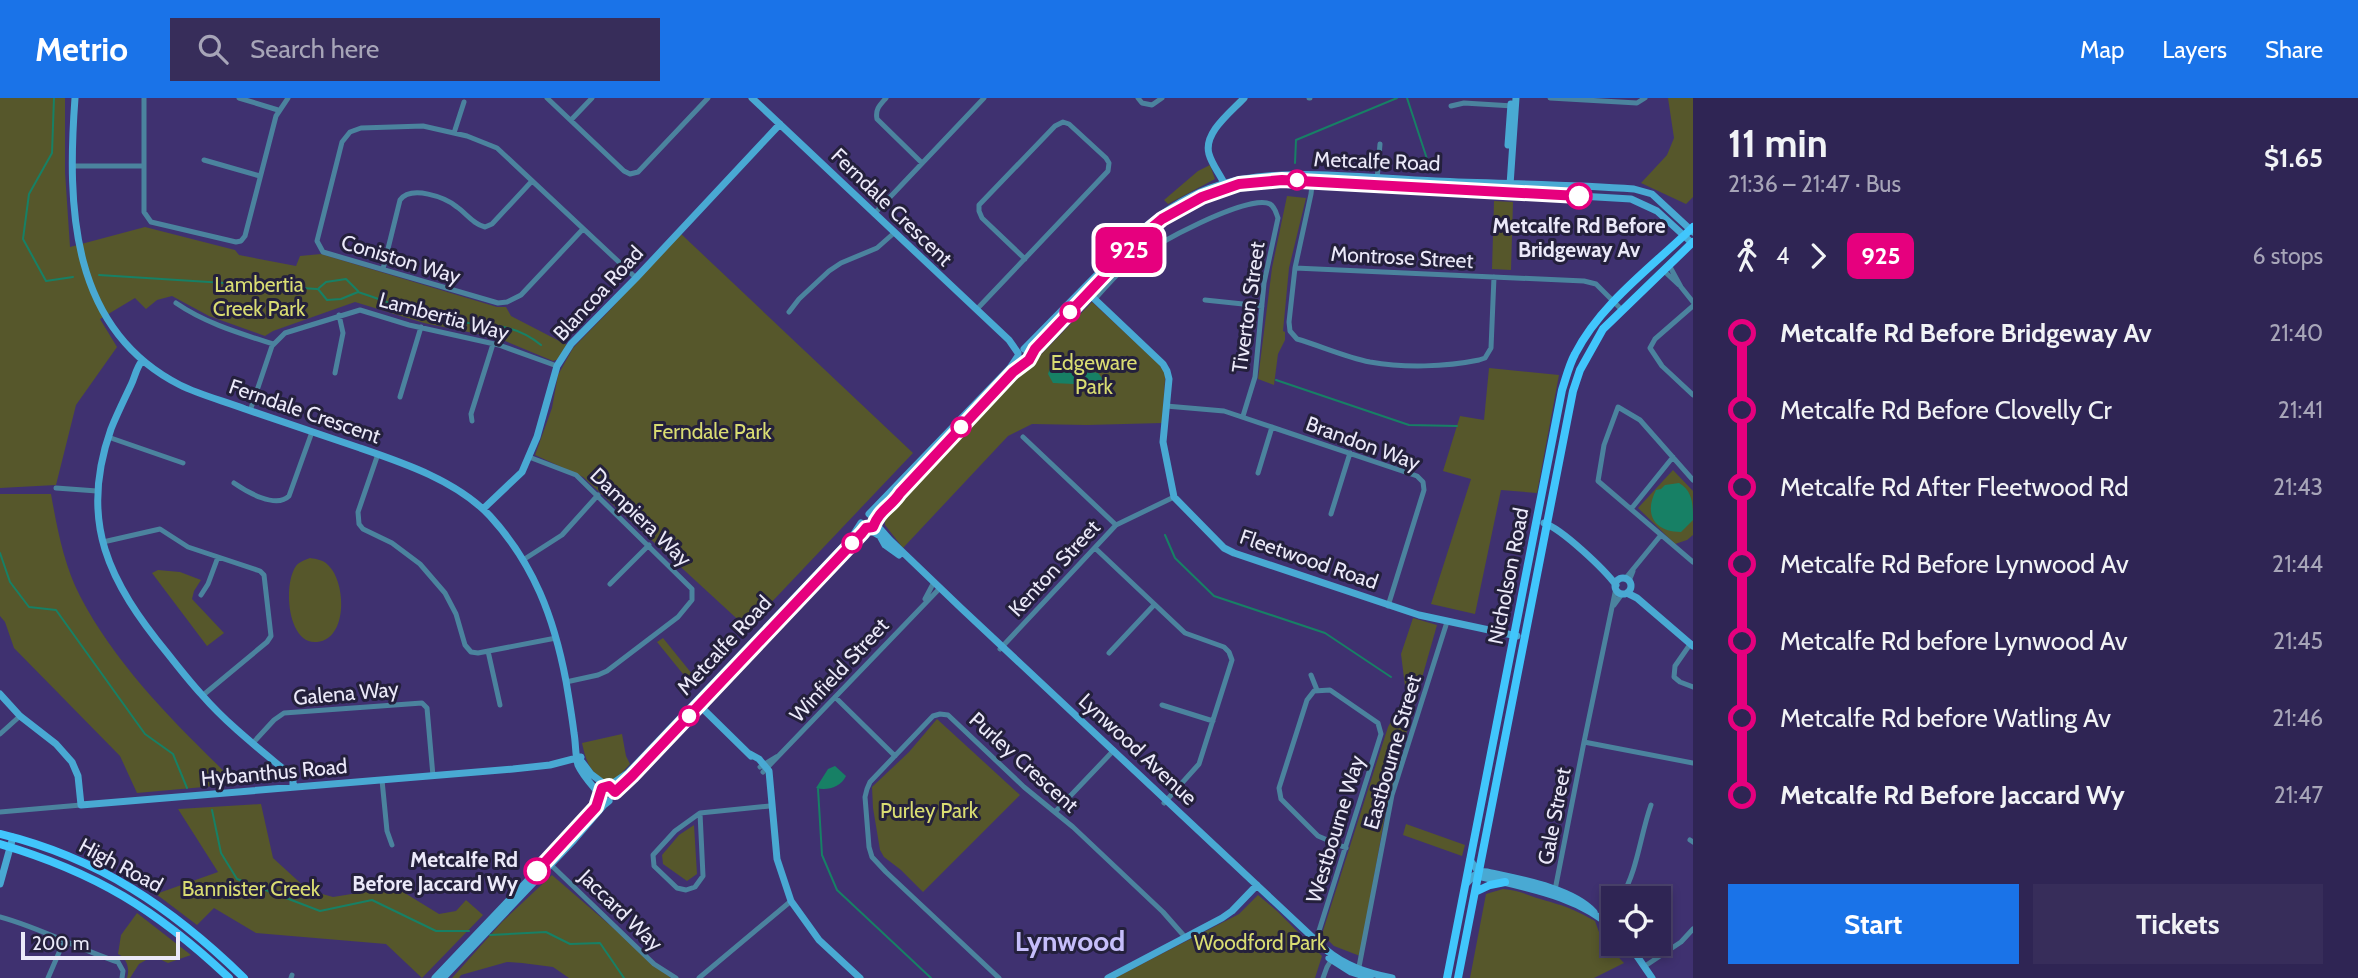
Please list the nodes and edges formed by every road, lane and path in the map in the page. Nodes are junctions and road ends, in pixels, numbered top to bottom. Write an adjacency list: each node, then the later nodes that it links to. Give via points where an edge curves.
1 (75, 98): 26 (street, Ferndale Crescent)
2 (144, 98): 27 (street)
3 (239, 98): 19 (street)
4 (288, 98): 19 (street)
5 (547, 98): 20 (street)
6 (592, 98): 20 (street)
7 (708, 98): 20 (street, via 638,172 630,174)
8 (752, 98): 21 (street, Ferndale Crescent)
9 (886, 98): 25 (street, via 878,106 877,119)
10 (984, 98): 25 (street)
11 (1138, 98): 12 (street, via 1152,105)
12 (1162, 98)
13 (1550, 98): 14 (street, via 1637,103)
14 (1645, 98)
15 (1243, 99): 32 (street, via 1208,143)
16 (464, 102): 22 (street)
17 (1514, 102): 18 (street); 33 (street)
18 (1451, 106)
19 (278, 110): 28 (street)
20 (571, 120)
21 (780, 124): 34 (street, Ferndale Crescent); 44 (street, Blancoa Road)
22 (453, 133): 30 (street, Coniston Way, via 497,148); 42 (street, Coniston Way, via 423,126 361,128 342,142 317,241 323,252)
23 (1380, 144): 31 (street)
24 (204, 160): 28 (street)
25 (922, 163): 34 (street)
26 (73, 166): 27 (street); 61 (street, Ferndale Crescent, via 76,225 89,283 110,325)
27 (144, 166): 28 (street, via 144,212 151,222 230,241 241,241 247,231)
28 (260, 176)
29 (1313, 178): 31 (street, Metcalfe Road); 32 (street, Metcalfe Road, via 1260,176); 41 (street)
30 (532, 181): 35 (street, Coniston Way); 42 (street, via 485,227 441,199 404,194)
31 (1377, 181): 33 (street, Metcalfe Road)
32 (1222, 187): 45 (street, Metcalfe Road, via 1188,198 1158,216)
33 (1507, 187): 36 (street, Metcalfe Road, via 1638,201); 36 (street, Metcalfe Road, via 1643,191)
34 (874, 214): 37 (street, Ferndale Crescent)
35 (583, 229): 42 (street, Coniston Way, via 521,295 507,302 488,301); 44 (street, Coniston Way)
36 (1690, 231): 38 (street, Metcalfe Road); 48 (main road, Nicholson Road)
37 (894, 233): 52 (street, Ferndale Crescent); 54 (street, via 877,248 829,271)
38 (1692, 243): 40 (main road, Nicholson Road)
39 (1025, 259): 39 (street, via 1108,171 1106,158 1063,122 979,205 982,218); 52 (street)
40 (1666, 267): 50 (street); 53 (main road, Nicholson Road)
41 (1294, 268): 43 (street, Montrose Street); 43 (street, via 1289,322 1293,335 1368,361 1398,364 1485,358 1491,348)
42 (383, 269)
43 (1494, 277): 48 (street, Montrose Street, via 1594,283)
44 (636, 278): 62 (street, Blancoa Road, via 571,344)
45 (1086, 291): 46 (street); 59 (street, Metcalfe Road); 60 (street, Metcalfe Road)
46 (1095, 299): 51 (street, Tiverton Street, via 1133,260 1213,215 1261,203 1270,204 1278,218); 67 (street, via 1163,364 1168,379)
47 (1205, 300): 51 (street)
48 (1614, 302): 53 (street, Montrose Street); 92 (main road, Nicholson Road, via 1585,336 1567,371)
49 (176, 303): 57 (street, via 223,328)
50 (1693, 304): 64 (street, via 1650,348)
51 (1262, 306): 69 (street, Tiverton Street, via 1255,377)
52 (976, 309): 59 (street, Ferndale Crescent)
53 (1622, 310): 94 (main road, Nicholson Road, via 1603,329 1580,370)
54 (789, 312)
55 (339, 315): 56 (street, Lambertia Way, via 366,311); 57 (street, Lambertia Way, via 285,333); 63 (street, via 343,334)
56 (421, 327): 58 (street, Lambertia Way); 65 (street)
57 (273, 344): 68 (street)
58 (493, 344): 62 (street, Lambertia Way); 70 (street)
59 (1021, 352): 60 (street, via 1029,351); 60 (street, via 1022,362); 66 (street, Metcalfe Road)
60 (1029, 358): 66 (street, Metcalfe Road)
61 (145, 363): 68 (street, Ferndale Crescent, via 188,389); 73 (street)
62 (557, 366): 77 (street, Blancoa Road)
63 (335, 373)
64 (1693, 395)
65 (400, 397)
66 (985, 398): 90 (street, Metcalfe Road)
67 (1166, 405): 69 (street, Brandon Way); 86 (street, via 1163,442)
68 (250, 411): 72 (street, Ferndale Crescent)
69 (1243, 416): 71 (street, Brandon Way)
70 (472, 421)
71 (1272, 427): 75 (street, Brandon Way); 80 (street)
72 (312, 432): 76 (street, Ferndale Crescent); 82 (street, via 285,500 275,501)
73 (108, 437): 79 (street); 84 (street)
74 (1023, 437): 91 (street)
75 (1350, 453): 89 (street); 107 (street, Brandon Way, via 1418,476 1423,482)
76 (377, 454): 87 (street, Ferndale Crescent, via 444,483); 114 (street, via 358,512 359,524 420,564 445,593 465,645 471,652)
77 (529, 457): 85 (street, Dampiera Way, via 576,475); 87 (street, Blancoa Road, via 522,472)
78 (1673, 457): 81 (street); 88 (street); 88 (street, via 1640,420 1618,407 1604,444 1598,481)
79 (183, 463)
80 (1258, 473)
81 (1693, 480)
82 (234, 483)
83 (56, 488): 84 (street)
84 (97, 491): 96 (street)
85 (598, 495): 97 (street, Dampiera Way); 100 (street, via 562,535)
86 (1174, 497): 91 (street, Kenton Street); 107 (street, Fleetwood Road, via 1224,548)
87 (483, 509): 100 (street, Ferndale Crescent)
88 (1631, 509): 95 (street)
89 (1331, 514)
90 (873, 519): 93 (street, Metcalfe Road, via 873,527); 93 (street, Metcalfe Road, via 863,517); 104 (street, Lynwood Avenue)
91 (1116, 525): 98 (street, Kenton Street)
92 (1536, 525): 94 (street); 109 (main road, Nicholson Road)
93 (865, 527): 104 (street, Lynwood Avenue); 123 (street, Metcalfe Road)
94 (1546, 528): 103 (street, via 1560,531); 111 (main road, Nicholson Road)
95 (1661, 535): 101 (street); 103 (street)
96 (103, 542): 99 (street, via 160,529 188,547); 121 (street, via 130,606)
97 (649, 545): 102 (street); 117 (street, Dampiera Way, via 692,589 692,600 678,617 607,671)
98 (1095, 548): 106 (street); 113 (street, Kenton Street)
99 (218, 557): 105 (street); 121 (street, via 264,575 271,636)
100 (523, 560): 110 (street, Ferndale Crescent, via 540,589)
101 (1692, 560)
102 (610, 584)
103 (1623, 586): 112 (street); 129 (street, Gale Street, via 1612,607)
104 (935, 587): 113 (street, Lynwood Avenue); 122 (street, Winfield Street)
105 (201, 595)
106 (1154, 604): 115 (street); 127 (street, via 1185,633 1224,648 1231,656)
107 (1388, 606): 108 (street, Fleetwood Road)
108 (1447, 622): 109 (street, Fleetwood Road); 175 (street, Eastbourne Street, via 1392,795)
109 (1514, 635): 111 (street, Fleetwood Road); 155 (main road, Nicholson Road)
110 (556, 638): 114 (street); 117 (street, Ferndale Crescent)
111 (1525, 638): 157 (main road, Nicholson Road)
112 (1692, 645): 118 (street, via 1675,666 1674,677)
113 (1001, 647): 131 (street, Lynwood Avenue)
114 (488, 651): 124 (street)
115 (1109, 653)
116 (1311, 675): 119 (street)
117 (566, 682): 133 (street, Ferndale Crescent)
118 (1693, 687)
119 (1317, 690): 154 (street, via 1307,700 1279,794 1318,836); 154 (street, Westbourne Way, via 1330,690 1378,723 1381,734)
120 (0, 694): 126 (street)
121 (202, 696): 130 (street)
122 (835, 697): 132 (street); 135 (street, Winfield Street)
123 (697, 703): 135 (street); 139 (street, Metcalfe Road)
124 (499, 705)
125 (1162, 705): 127 (street)
126 (20, 716): 128 (street); 143 (street, via 56,744 76,768)
127 (1213, 721): 142 (street, via 1199,764)
128 (0, 734)
129 (1584, 742): 134 (street); 164 (street, Gale Street)
130 (252, 744): 136 (street, Galena Way, via 284,713 422,703 427,708); 138 (street, via 293,777)
131 (1112, 752): 142 (street, Lynwood Avenue); 147 (street)
132 (895, 756): 147 (street, Purley Crescent, via 933,716 948,715); 186 (street, Purley Crescent, via 870,782 865,797 872,858)
133 (580, 761): 136 (street, Hybanthus Road); 139 (street, Ferndale Crescent); 140 (street, Ferndale Crescent)
134 (1693, 763)
135 (764, 768): 145 (street)
136 (433, 776): 137 (street, Hybanthus Road)
137 (382, 780): 138 (street, Hybanthus Road); 152 (street)
138 (289, 787): 143 (street, Hybanthus Road)
139 (610, 788): 140 (street, Metcalfe Road, via 602,788); 141 (street, Metcalfe Road, via 614,797)
140 (600, 795): 141 (street); 156 (street, Metcalfe Road, via 593,810)
141 (609, 801): 156 (street, Metcalfe Road)
142 (1165, 802): 162 (street, Lynwood Avenue)
143 (81, 805): 146 (street, Hybanthus Road)
144 (1651, 805): 161 (street)
145 (771, 806): 148 (street); 165 (street, via 777,859)
146 (0, 812)
147 (1055, 812): 169 (street, Purley Crescent)
148 (700, 813): 148 (street, via 653,855 654,866 677,888 695,887 704,876)
149 (0, 834): 150 (main road, High Road)
150 (13, 837): 153 (street); 180 (main road, High Road, via 52,849 122,882 178,919)
151 (0, 844): 153 (main road, High Road)
152 (392, 845)
153 (10, 847): 159 (street); 179 (main road, High Road, via 116,891 183,936)
154 (1346, 848): 171 (street, Westbourne Way)
155 (1470, 860): 157 (street); 160 (main road, Nicholson Road)
156 (549, 862): 181 (street, Metcalfe Road); 182 (street, Metcalfe Road); 183 (street, Jaccard Way, via 654,964)
157 (1478, 873): 158 (street); 160 (street); 163 (main road, Nicholson Road); 164 (street, via 1496,874)
158 (1505, 882): 163 (main road); 164 (street)
159 (0, 884)
160 (1465, 885): 191 (main road, Nicholson Road)
161 (1626, 886)
162 (1256, 887): 169 (street, via 1232,911); 171 (street, Lynwood Avenue)
163 (1475, 892): 176 (main road, Nicholson Road)
164 (1555, 893): 167 (street, via 1581,902)
165 (791, 901): 184 (street); 185 (street, via 819,940)
166 (0, 917): 170 (street)
167 (1601, 918)
168 (1693, 929): 174 (street)
169 (1185, 937): 187 (street)
170 (64, 941): 177 (street); 178 (street, via 118,962)
171 (1314, 942): 173 (street, Lynwood Avenue)
172 (1638, 956): 174 (street)
173 (1332, 958): 175 (street, Lynwood Avenue); 188 (street)
174 (1645, 966): 192 (street)
175 (1358, 972): 189 (street, Lynwood Avenue); 190 (street, Lynwood Avenue)
176 (1458, 975)
177 (48, 978)
178 (122, 978)
179 (229, 978)
180 (244, 978)
181 (435, 978)
182 (443, 978)
183 (676, 978)
184 (699, 978)
185 (860, 978)
186 (999, 978)
187 (1108, 978)
188 (1323, 978)
189 (1370, 978)
190 (1392, 978)
191 (1447, 978)
192 (1652, 978)

